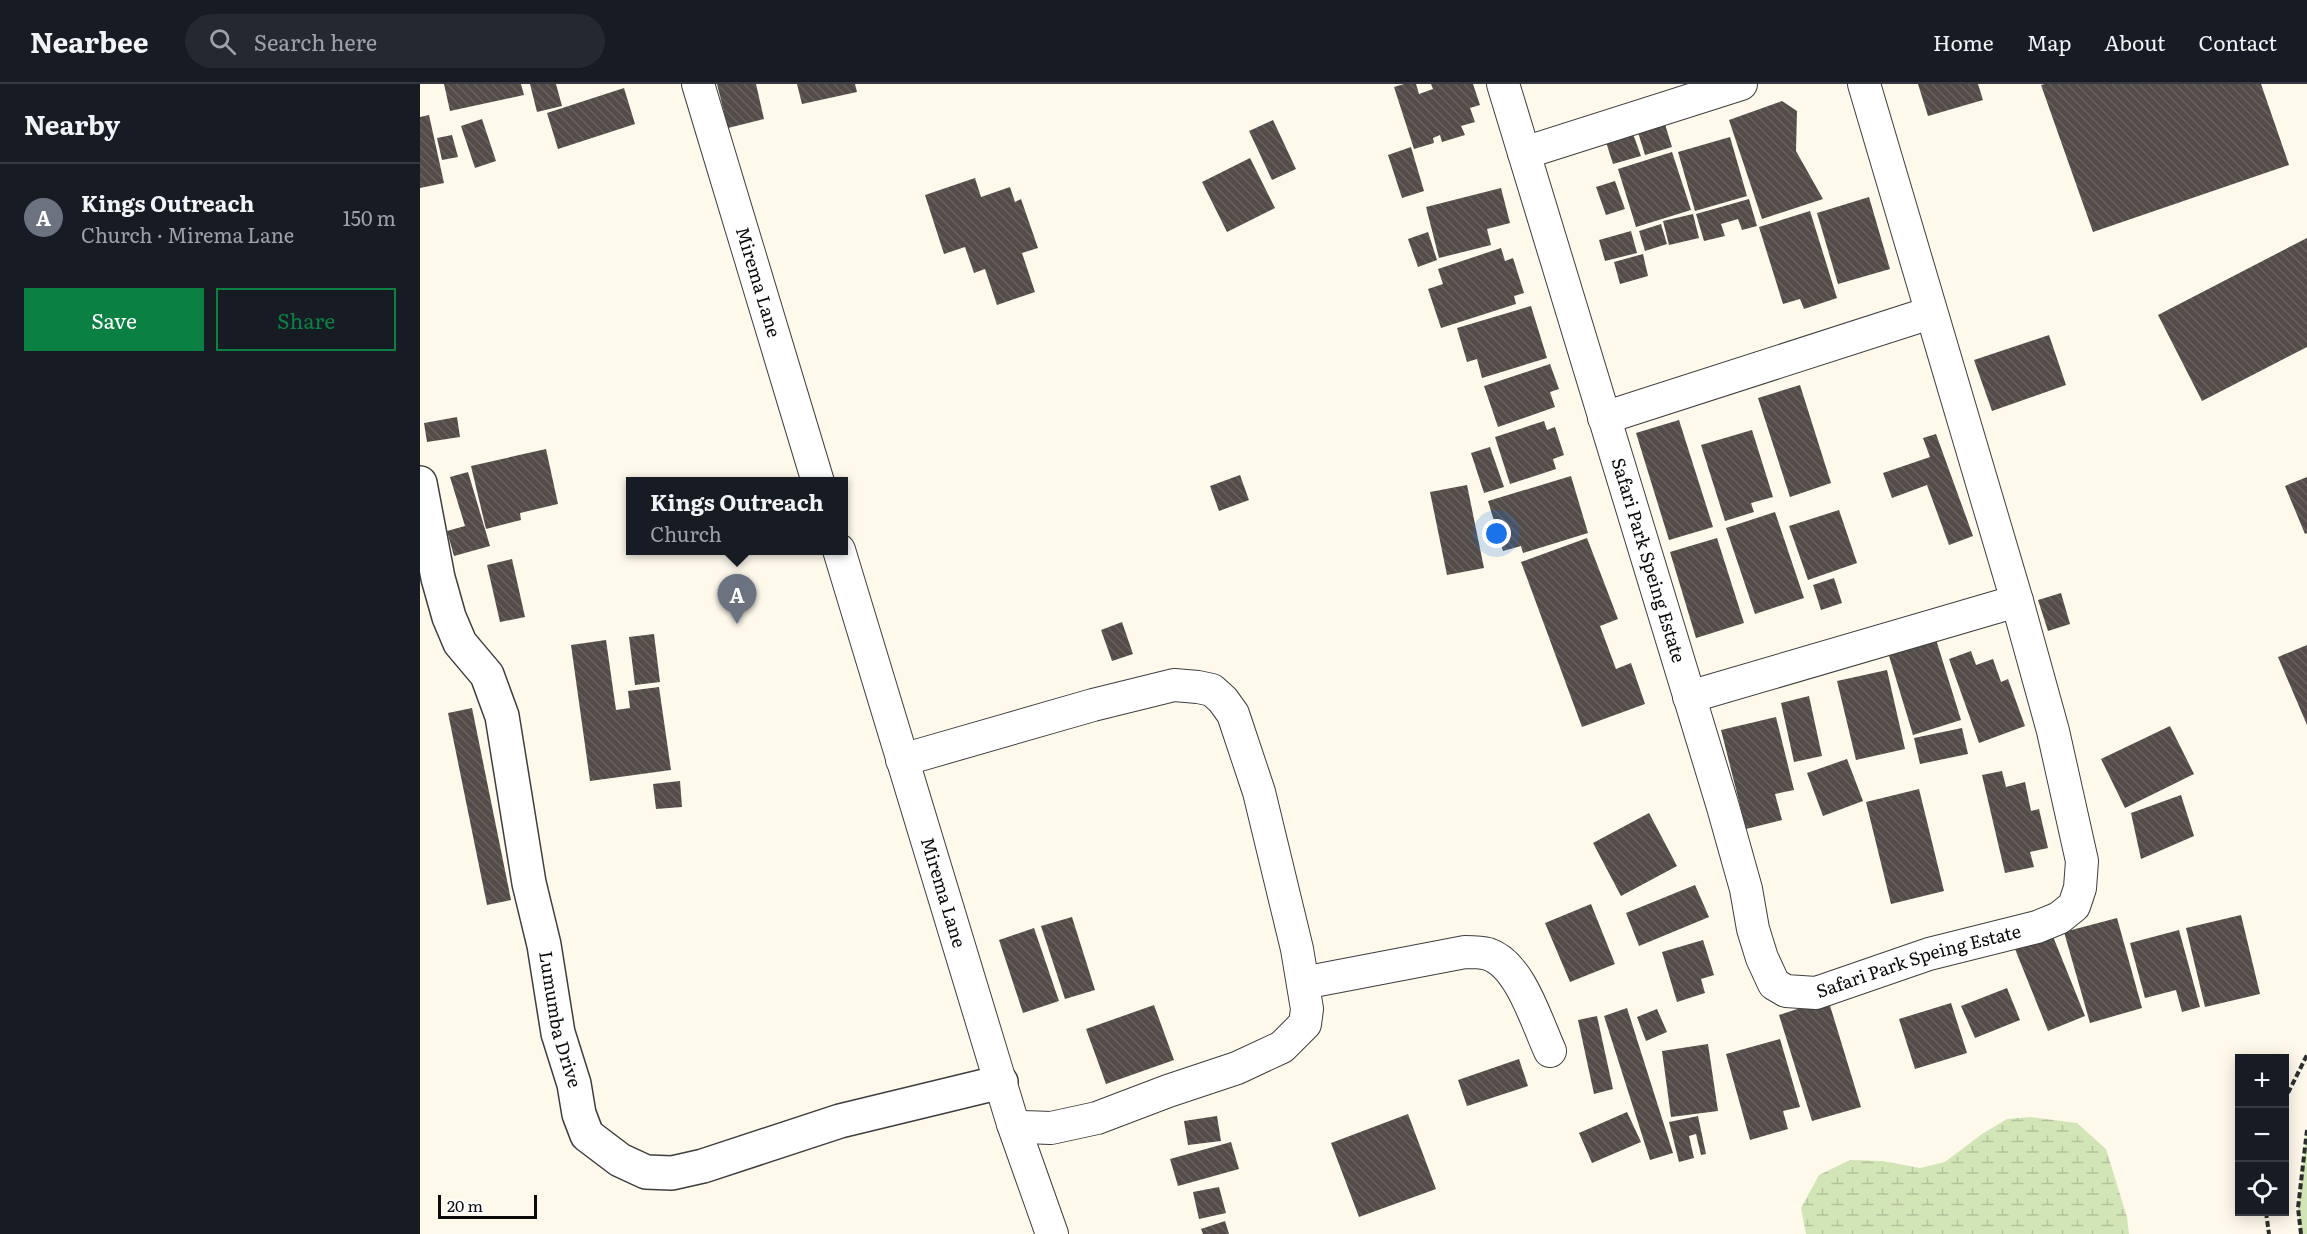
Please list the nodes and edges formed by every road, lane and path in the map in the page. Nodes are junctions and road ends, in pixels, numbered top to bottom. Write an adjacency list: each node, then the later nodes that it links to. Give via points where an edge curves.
1 (698, 84): 8 (street, Mirema Lane)
2 (1503, 84): 5 (street, Safari Park Speing Estate)
3 (1741, 84): 5 (street)
4 (1864, 84): 6 (street, Safari Park Speing Estate)
5 (1524, 153): 7 (street, Safari Park Speing Estate)
6 (1930, 313): 7 (street); 12 (street, Safari Park Speing Estate)
7 (1604, 418): 13 (street, Safari Park Speing Estate)
8 (816, 477)
9 (420, 483): 11 (street, Lumumba Drive)
10 (840, 555): 14 (street, Mirema Lane)
11 (429, 580): 18 (street, Lumumba Drive, via 460,643 487,675 502,716 558,1033 586,1135 646,1172 672,1173 840,1121)
12 (2017, 601): 13 (street); 13 (street, Safari Park Speing Estate, via 2053,731 2082,861 2074,906 2059,918 2037,927 1929,954 1816,993 1786,991 1774,984 1762,958 1729,828)
13 (1689, 697)
14 (902, 760): 15 (street, via 1174,685 1212,690 1233,714 1259,792); 18 (street, Mirema Lane)
15 (1303, 982): 16 (street, via 1465,951 1489,954 1521,984); 20 (street, via 1305,1024 1282,1047 1237,1068 1097,1118 1051,1128)
16 (1550, 1051)
17 (2307, 1055): 19 (path)
18 (1001, 1082): 20 (street, Mirema Lane)
19 (2289, 1091)
20 (1013, 1124): 23 (street, Mirema Lane)
21 (2307, 1130): 25 (path, via 2298,1208)
22 (2267, 1216): 24 (path)
23 (1052, 1234)
24 (2269, 1234)
25 (2301, 1234)

